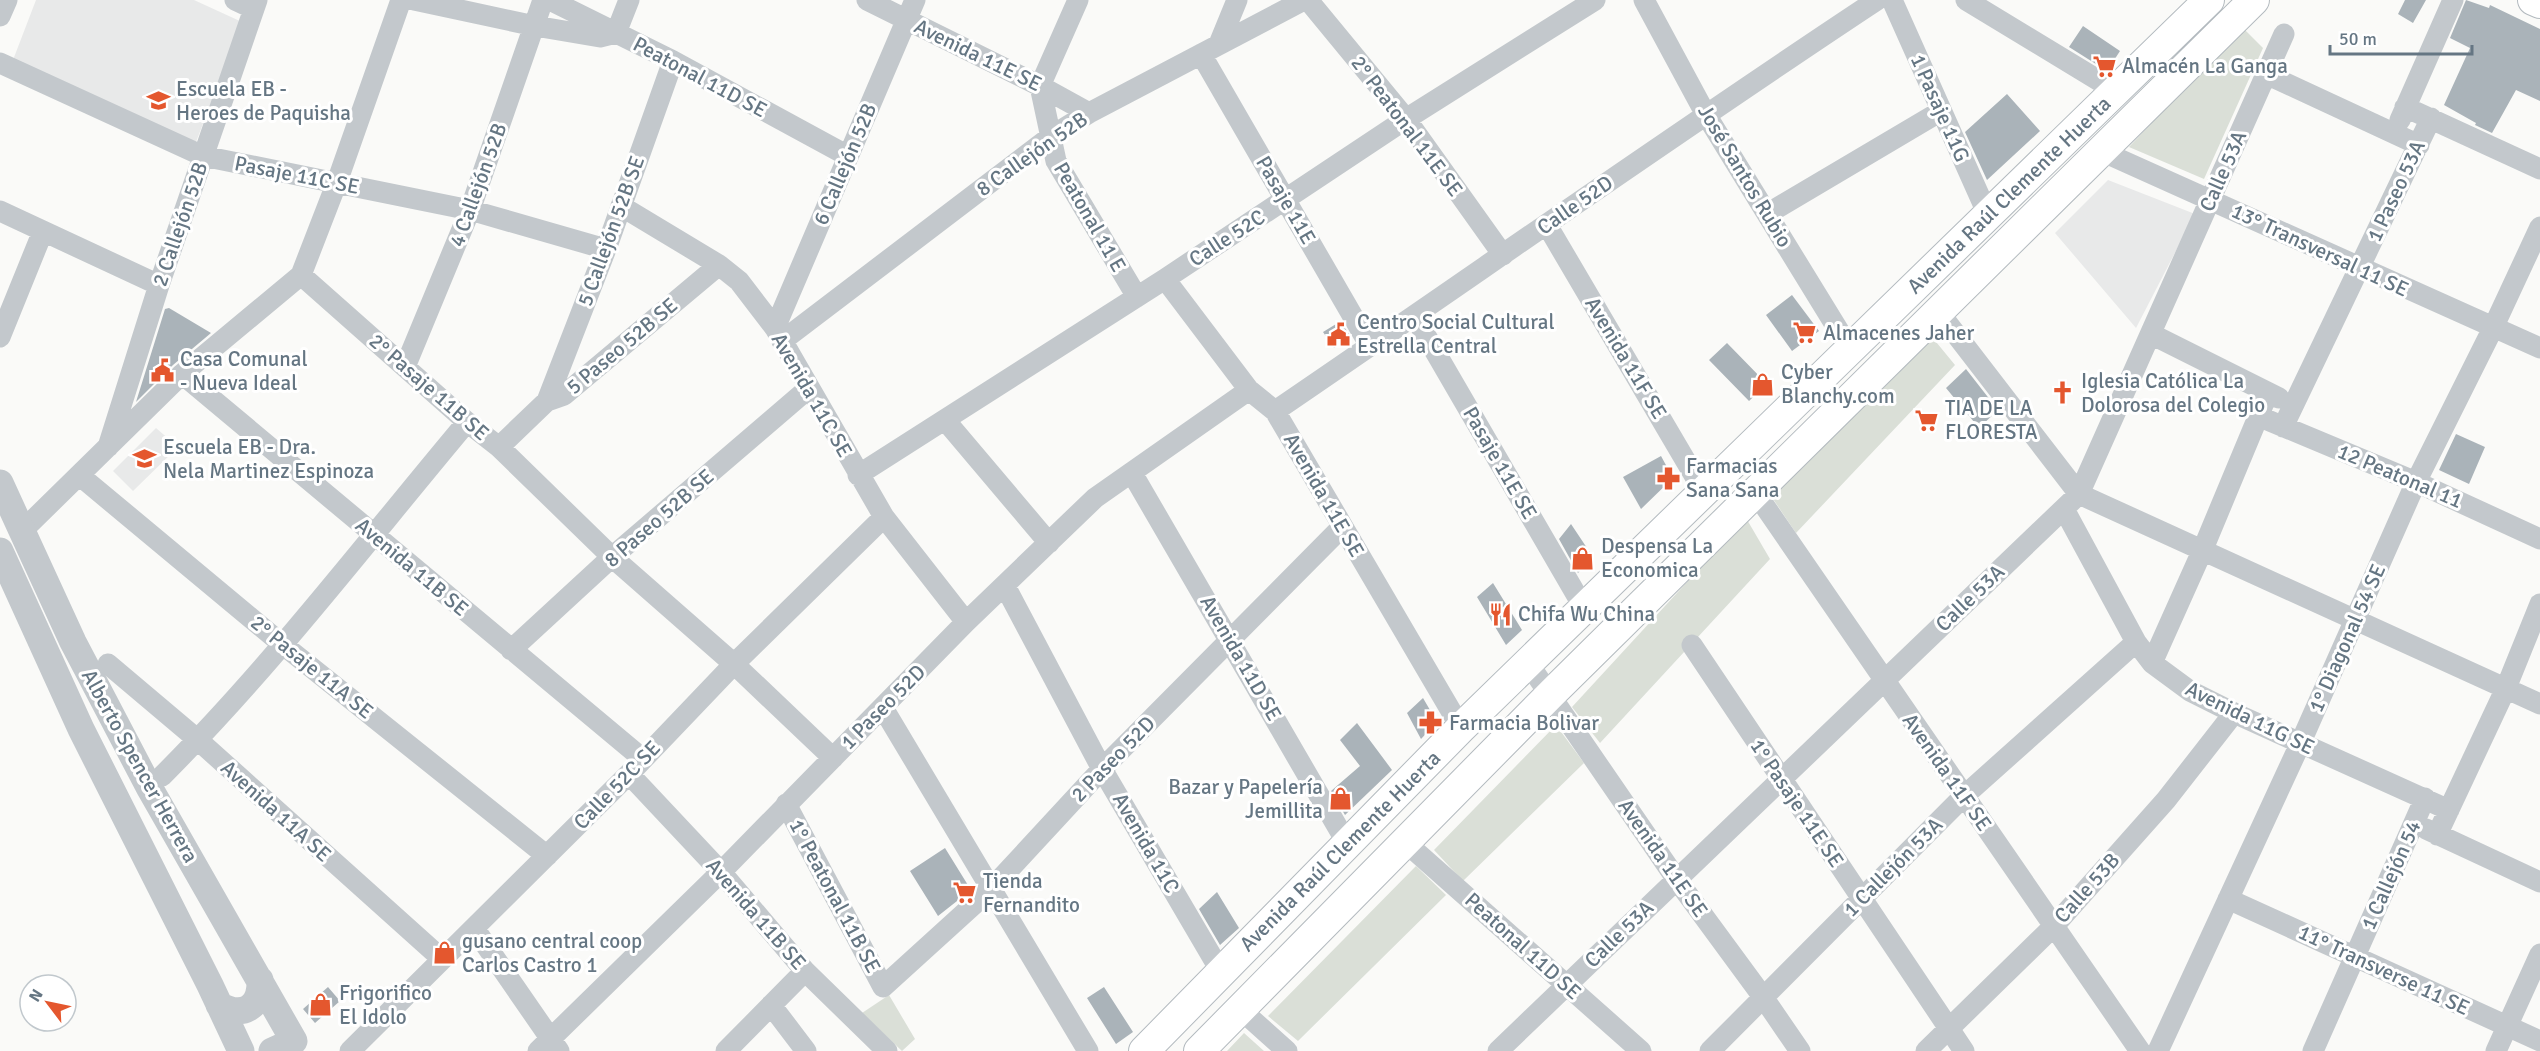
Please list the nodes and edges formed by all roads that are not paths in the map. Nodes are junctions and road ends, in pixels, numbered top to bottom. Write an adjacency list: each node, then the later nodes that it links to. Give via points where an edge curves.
1 (7, 0): 24 (street)
2 (235, 0): 23 (street)
3 (401, 0): 48 (street)
4 (414, 0): 26 (street)
5 (543, 0): 26 (street, 4 Callejón 52B)
6 (550, 0): 27 (street, Peatonal 11D SE)
7 (629, 0): 27 (street)
8 (867, 0): 25 (street, Avenida 11E SE)
9 (915, 0): 25 (street, 6 Callejón 52B)
10 (1078, 0): 33 (street)
11 (1237, 0): 29 (street)
12 (1306, 0): 29 (street, 8 Callejón 52B); 40 (street, 2° Peatonal 11E SE)
13 (1595, 0): 40 (street, Calle 52C)
14 (1644, 0): 38 (street, José Santos Rubio)
15 (1877, 0): 38 (street, Calle 52D)
16 (1892, 0): 36 (street, 1 Pasaje 11G)
17 (1966, 0): 34 (street)
18 (2209, 0): 34 (main road, Avenida Raúl Clemente Huerta)
19 (2254, 0): 44 (main road, Avenida Raúl Clemente Huerta)
20 (2453, 0): 35 (street, 1 Paseo 53A)
21 (2533, 0): 22 (main road)
22 (2540, 3)
23 (256, 4): 45 (street, 2 Callejón 52B)
24 (0, 16)
25 (907, 20): 33 (street, Avenida 11E SE); 46 (street, 6 Callejón 52B)
26 (535, 26): 27 (street, via 600,37); 52 (street, 4 Callejón 52B)
27 (616, 33): 30 (street, Peatonal 11D SE)
28 (2284, 34): 32 (street, Calle 53A)
29 (1210, 49): 37 (street, 8 Callejón 52B); 49 (street, Pasaje 11E)
30 (673, 61): 46 (street, Peatonal 11D SE); 51 (street, 5 Callejón 52B SE)
31 (0, 63): 45 (street, Pasaje 11C SE)
32 (2266, 74): 41 (street); 50 (street, Calle 53A)
33 (1041, 86): 37 (street, Avenida 11E SE); 42 (street, Peatonal 11 E)
34 (2116, 91): 55 (main road, Avenida Raúl Clemente Huerta)
35 (2405, 107): 39 (street); 41 (street, 1 Paseo 53A)
36 (1941, 111): 54 (street); 55 (street, 1 Pasaje 11G)
37 (1089, 113): 42 (street, 8 Callejón 52B)
38 (1705, 113): 54 (street, José Santos Rubio); 56 (street, Calle 52D)
39 (2431, 118): 43 (street, 1 Paseo 53A); 47 (street)
40 (1406, 119): 49 (street, Calle 52C); 60 (street, 2° Peatonal 11E SE)
41 (2394, 134): 43 (street)
42 (1050, 136): 66 (street, Peatonal 11 E, via 1056,161); 70 (street, 8 Callejón 52B)
43 (2419, 145): 62 (street, 1 Paseo 53A)
44 (2101, 151): 50 (street, 13° Transversal 11 SE); 67 (main road, Avenida Raúl Clemente Huerta)
45 (203, 156): 48 (street, Pasaje 11C SE); 65 (street, 2 Callejón 52B)
46 (848, 156): 70 (street, 6 Callejón 52B)
47 (2540, 169)
48 (337, 182): 52 (street, Pasaje 11C SE); 63 (street)
49 (1286, 199): 64 (street, Calle 52C); 73 (street, Pasaje 11E)
50 (2210, 199): 62 (street, 13° Transversal 11 SE); 71 (street, Calle 53A)
51 (621, 206): 59 (street, 5 Callejón 52B SE); 61 (street, Avenida 11C SE)
52 (470, 210): 59 (street, Pasaje 11C SE); 76 (street, 4 Callejón 52B)
53 (0, 211): 58 (street)
54 (1767, 214): 75 (street, José Santos Rubio)
55 (1988, 215): 75 (main road, Avenida Raúl Clemente Huerta)
56 (1547, 225): 60 (street, Calle 52D); 95 (street, Avenida 11F SE)
57 (2540, 227): 69 (street, 1° Diagonal 54 SE)
58 (43, 231): 65 (street); 72 (street)
59 (606, 249): 81 (street, 5 Callejón 52B SE)
60 (1503, 255): 68 (street, Calle 52D)
61 (719, 265): 70 (street, Avenida 11C SE, via 739,281); 81 (street, 5 Paseo 52B SE, via 564,395)
62 (2359, 269): 69 (street, 13° Transversal 11 SE); 82 (street, 1 Paseo 53A)
63 (301, 275): 76 (street, 2° Pasaje 11B SE); 77 (street)
64 (1165, 279): 66 (street, Calle 52C); 79 (street, Avenida 11E SE)
65 (159, 285): 89 (street, 2 Callejón 52B)
66 (1137, 297): 85 (street, Calle 52C)
67 (1938, 311): 96 (main road, Avenida Raúl Clemente Huerta); 97 (street)
68 (1415, 317): 73 (street, Calle 52D); 110 (street, Pasaje 11E SE)
69 (2493, 328): 74 (street, 13° Transversal 11 SE); 93 (street, 1° Diagonal 54 SE)
70 (778, 334): 78 (street, Avenida 11C SE)
71 (2151, 334): 80 (street); 97 (street, Calle 53A)
72 (0, 337)
73 (1371, 346): 83 (street, Calle 52D)
74 (2540, 348)
75 (1850, 349): 95 (main road, Avenida Raúl Clemente Huerta)
76 (405, 367): 86 (street, 2° Pasaje 11B SE)
77 (182, 374): 89 (street); 102 (street, Avenida 11B SE)
78 (810, 388): 92 (street, Avenida 11C SE); 107 (street, 8 Paseo 52B SE)
79 (1250, 390): 83 (street, Avenida 11E SE); 90 (street, 1 Paseo 52D)
80 (2268, 393): 82 (street); 84 (street)
81 (547, 401): 88 (street, 5 Paseo 52B SE)
82 (2292, 404): 87 (street, 1 Paseo 53A)
83 (1275, 411): 100 (street, Avenida 11E SE)
84 (2258, 416): 87 (street, 12 Peatonal 11); 105 (street)
85 (945, 420): 92 (street, Calle 52C); 104 (street)
86 (467, 422): 88 (street, 2° Pasaje 11B SE); 102 (street)
87 (2283, 427): 93 (street, 12 Peatonal 11)
88 (499, 447): 107 (street, 2° Pasaje 11B SE)
89 (107, 450): 91 (street)
90 (1132, 473): 104 (street, 1 Paseo 52D, via 1095,498); 113 (street, Avenida 11D SE)
91 (79, 475): 101 (street); 115 (street, 2° Pasaje 11A SE)
92 (858, 476): 99 (street, Avenida 11C SE)
93 (2416, 482): 103 (street, 12 Peatonal 11); 111 (street, 1° Diagonal 54 SE)
94 (0, 483): 101 (street, Alberto Spencer Herrera)
95 (1704, 492): 110 (main road, Avenida Raúl Clemente Huerta)
96 (1755, 492): 122 (street, Avenida 11F SE); 124 (main road, Avenida Raúl Clemente Huerta)
97 (2079, 494): 98 (street, Calle 53A); 105 (street)
98 (2064, 509): 114 (street, Avenida 11G SE); 122 (street, Calle 53A)
99 (884, 517): 112 (street, Avenida 11C SE); 121 (street, Calle 52C SE)
100 (1342, 527): 113 (street, 2 Paseo 52D); 128 (street, Avenida 11E SE)
101 (22, 531): 159 (street, Alberto Spencer Herrera, via 73,642 149,787)
102 (373, 535): 115 (street); 117 (street, Avenida 11B SE)
103 (2540, 539)
104 (1049, 543): 108 (street, 1 Paseo 52D)
105 (2203, 549): 111 (street); 119 (street)
106 (0, 551): 163 (street, Alberto Spencer Herrera, via 81,729)
107 (612, 557): 117 (street, 8 Paseo 52B SE); 121 (street, 2° Pasaje 11B SE)
108 (1005, 586): 112 (street, 1 Paseo 52D); 133 (street, Avenida 11C)
109 (2540, 604): 123 (street, 1 Callejón 54)
110 (1584, 608): 118 (main road, Avenida Raúl Clemente Huerta)
111 (2356, 620): 123 (street); 130 (street, 1° Diagonal 54 SE)
112 (966, 622): 126 (street, 1 Paseo 52D)
113 (1230, 639): 133 (street, 2 Paseo 52D); 144 (street, Avenida 11D SE)
114 (2136, 642): 119 (street, Avenida 11G SE); 137 (street, 1 Callejón 53A)
115 (282, 644): 129 (street); 145 (street, 2° Pasaje 11A SE)
116 (1692, 645): 136 (street, 1° Pasaje 11E SE)
117 (511, 650): 132 (street, Avenida 11B SE)
118 (1528, 663): 124 (street, Avenida 11E SE); 128 (main road, Avenida Raúl Clemente Huerta)
119 (2152, 663): 127 (street, Avenida 11G SE, via 2190,691)
120 (108, 664): 129 (street, Avenida 11A SE)
121 (734, 664): 131 (street, 2° Pasaje 11B SE); 132 (street, Calle 52C SE)
122 (1885, 681): 136 (street, Calle 53A); 137 (street, Avenida 11F SE)
123 (2506, 688): 125 (street); 140 (street, 1 Callejón 54)
124 (1551, 694): 143 (main road, Avenida Raúl Clemente Huerta); 147 (street, Avenida 11E SE)
125 (2540, 704)
126 (883, 708): 131 (street, 1 Paseo 52D); 149 (street)
127 (2234, 713): 130 (street, Avenida 11G SE); 152 (street, Calle 53B, via 2166,800)
128 (1461, 728): 144 (main road, Avenida Raúl Clemente Huerta)
129 (198, 740): 135 (street); 156 (street, Avenida 11A SE)
130 (2300, 744): 138 (street, Avenida 11G SE); 151 (street, 1° Diagonal 54 SE)
131 (833, 758): 139 (street, 1 Paseo 52D)
132 (643, 759): 134 (street, Calle 52C SE)
133 (1102, 769): 149 (street, 2 Paseo 52D); 158 (street, Avenida 11C)
134 (629, 774): 145 (street, Calle 52C SE); 146 (street, Avenida 11B SE)
135 (162, 776)
136 (1782, 781): 147 (street, Calle 53A); 150 (street, 1° Pasaje 11E SE)
137 (1964, 796): 150 (street, 1 Callejón 53A); 152 (street, Avenida 11F SE)
138 (2426, 798): 140 (street, Avenida 11G SE); 141 (street, 1 Callejón 54)
139 (786, 804): 146 (street, 1 Paseo 52D); 161 (street, 1° Peatonal 11B SE)
140 (2449, 810): 142 (street, 1 Callejón 54)
141 (2414, 824): 142 (street); 155 (street, 1 Callejón 54)
142 (2437, 835): 148 (street)
143 (1405, 842): 160 (street, Peatonal 11D SE); 165 (main road, Avenida Raúl Clemente Huerta)
144 (1348, 845): 158 (main road, Avenida Raúl Clemente Huerta)
145 (547, 856): 153 (street, Calle 52C SE)
146 (721, 872): 157 (street, Avenida 11B SE); 169 (street, 1 Paseo 52D)
147 (1677, 880): 160 (street, Calle 53A); 162 (street, Avenida 11E SE)
148 (2540, 882)
149 (992, 888): 161 (street, 2 Paseo 52D); 177 (street)
150 (1861, 899): 162 (street, 1 Callejón 53A); 167 (street, 1° Pasaje 11E SE)
151 (2228, 899): 155 (street, 11° Transverse 11 SE); 171 (street, 1° Diagonal 54 SE, via 2169,1026)
152 (2054, 926): 167 (street, Calle 53B); 171 (street, Avenida 11F SE)
153 (474, 928): 156 (street, Calle 52C SE); 169 (street)
154 (2540, 954): 166 (street)
155 (2355, 957): 166 (street, 11° Transverse 11 SE); 187 (street, 1 Callejón 54)
156 (442, 959): 173 (street, Calle 52C SE)
157 (805, 971): 164 (street); 176 (street, Avenida 11B SE)
158 (1221, 972): 178 (main road, Avenida Raúl Clemente Huerta)
159 (260, 980): 163 (street, via 260,993 254,1004 243,1011); 170 (street, Alberto Spencer Herrera)
160 (1566, 985): 181 (street, Calle 53A); 182 (street, Peatonal 11D SE)
161 (883, 987)
162 (1763, 997): 183 (street, 1 Callejón 53A); 184 (street, Avenida 11E SE)
163 (219, 1005): 172 (street, Alberto Spencer Herrera)
164 (771, 1005): 174 (street); 175 (street)
165 (1240, 1009): 179 (main road, Avenida Raúl Clemente Huerta); 180 (street)
166 (2507, 1026): 168 (street, 11° Transverse 11 SE); 188 (street)
167 (1948, 1029): 185 (street, Calle 53B); 186 (street, 1° Pasaje 11E SE)
168 (2540, 1041)
169 (549, 1047)
170 (289, 1048)
171 (2148, 1050)
172 (241, 1051)
173 (350, 1051)
174 (726, 1051)
175 (806, 1051)
176 (887, 1051)
177 (1088, 1051)
178 (1144, 1051)
179 (1199, 1051)
180 (1287, 1051)
181 (1498, 1051)
182 (1641, 1051)
183 (1710, 1051)
184 (1800, 1051)
185 (1926, 1051)
186 (1964, 1051)
187 (2313, 1051)
188 (2496, 1051)

